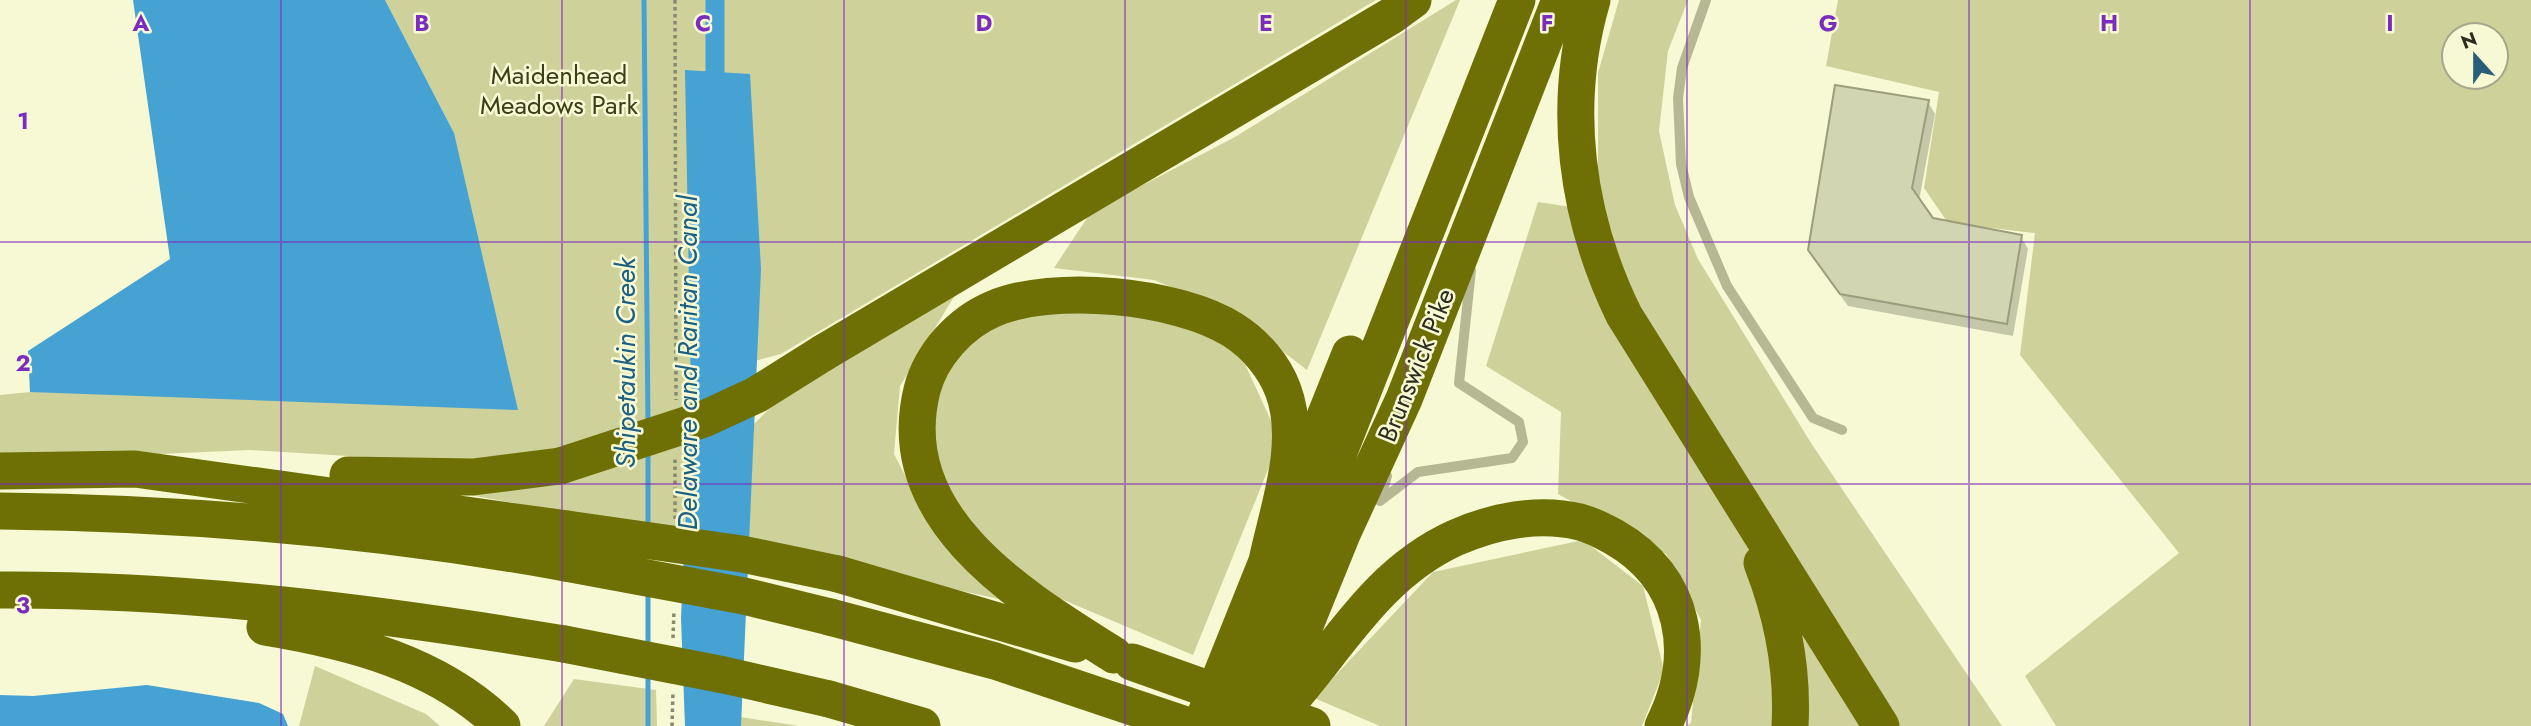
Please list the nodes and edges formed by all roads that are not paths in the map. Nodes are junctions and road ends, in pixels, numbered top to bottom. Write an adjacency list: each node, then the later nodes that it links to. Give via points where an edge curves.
1 (1413, 0): 14 (highway, bridge, via 756,395 704,419 560,466 517,474 462,478 168,464)
2 (1517, 0): 6 (highway, Brunswick Pike)
3 (1560, 0): 7 (highway, Brunswick Pike)
4 (1592, 0): 16 (highway, via 1574,107 1583,200 1595,242 1624,315)
5 (1706, 0): 11 (lane, via 1682,68 1678,98 1680,152 1698,226 1727,286 1813,418)
6 (1475, 103): 19 (highway, via 1433,169 1391,256); 27 (highway, Brunswick Pike)
7 (1478, 210): 8 (lane); 10 (highway, Brunswick Pike)
8 (1474, 250)
9 (1472, 263): 13 (lane, via 1459,383 1519,422 1523,442 1511,458 1418,472 1380,501)
10 (1420, 358): 12 (lane); 28 (highway, Brunswick Pike, via 1342,534)
11 (1842, 430)
12 (1395, 449)
13 (1391, 462)
14 (135, 469): 15 (highway); 18 (highway)
15 (0, 471)
16 (1734, 493): 31 (highway, via 1779,615 1788,667); 32 (highway)
17 (0, 511): 18 (highway, via 130,513 449,541)
18 (566, 546): 22 (highway, bridge, via 741,554 838,573); 25 (highway, bridge, via 995,661)
19 (1267, 561): 22 (highway, via 1289,457 1290,413 1270,366 1254,346 1212,318 1137,300 1041,295 990,310 950,340 925,378 916,428 926,481 939,508 989,566 1052,615); 26 (highway)
20 (0, 590): 21 (highway)
21 (184, 596): 23 (highway, via 208,621 308,634 411,665 442,680); 24 (highway, bridge, via 415,621 564,644 829,699)
22 (1123, 659): 29 (highway, bridge)
23 (502, 726)
24 (922, 726)
25 (1189, 726)
26 (1201, 726)
27 (1231, 726)
28 (1266, 726): 30 (highway, via 1373,598 1424,555 1484,527 1551,518 1581,522 1628,546 1647,563 1673,601 1681,626 1682,675)
29 (1312, 726)
30 (1663, 726)
31 (1790, 726)
32 (1881, 726)

